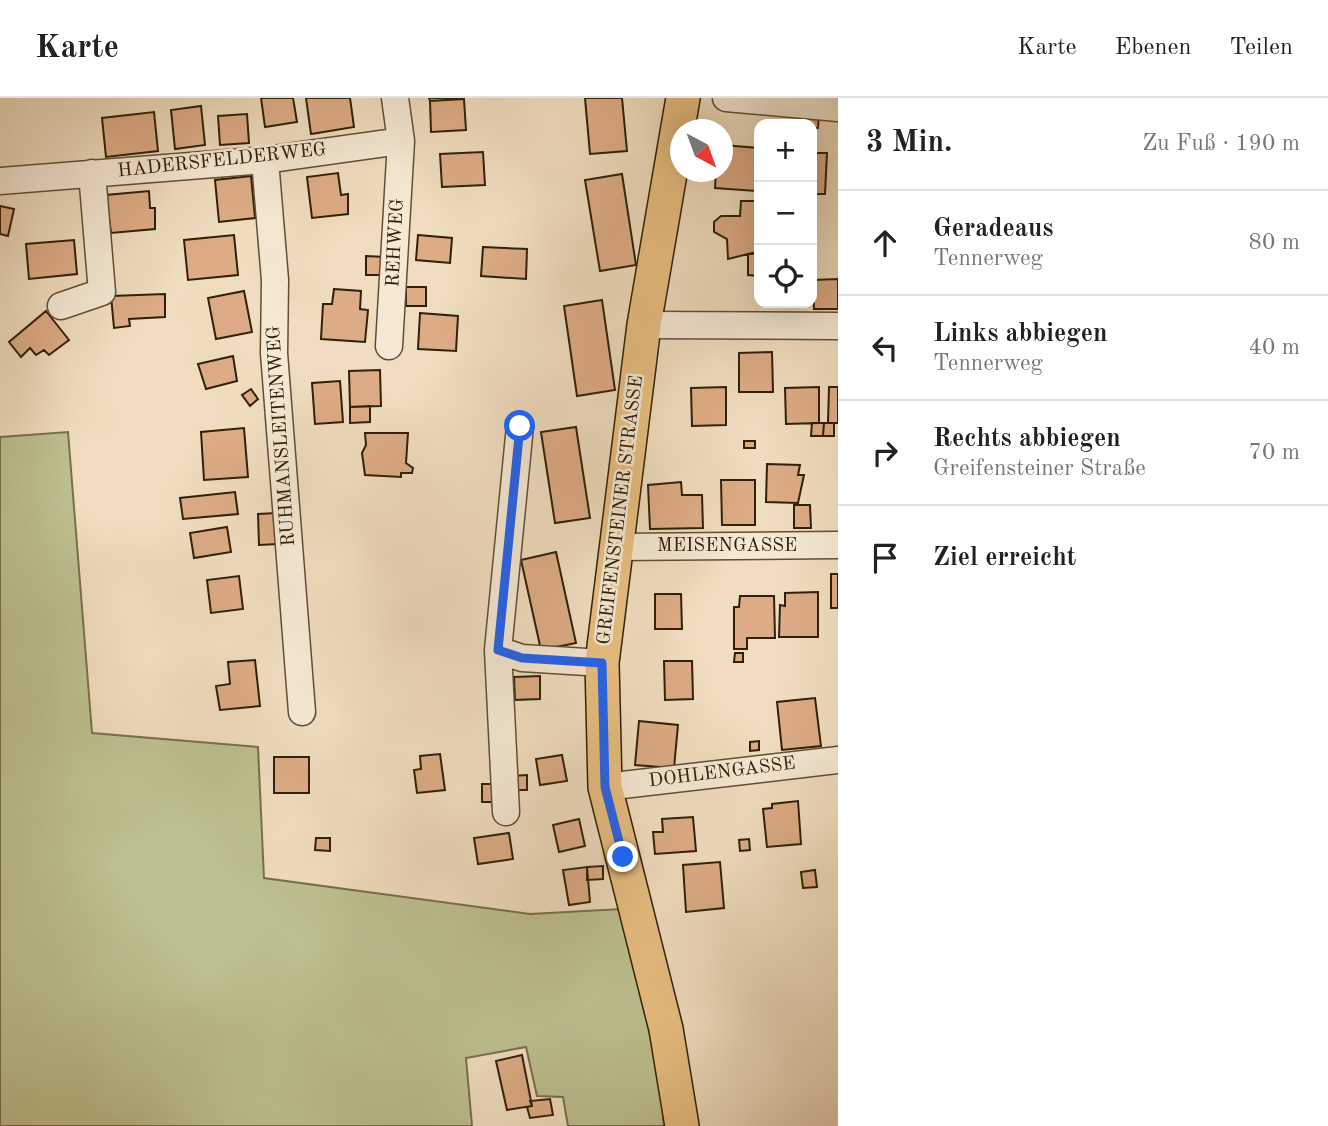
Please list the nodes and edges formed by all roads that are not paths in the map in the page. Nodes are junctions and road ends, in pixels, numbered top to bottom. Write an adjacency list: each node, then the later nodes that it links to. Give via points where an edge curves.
1 (395, 98): 5 (street)
2 (683, 98): 10 (main road, GREIFENSTEINER STRASSE)
3 (726, 98): 4 (street)
4 (838, 108)
5 (401, 141): 6 (street, HADERSFELDERWEG); 12 (street, REHWEG)
6 (265, 160): 7 (street, HADERSFELDERWEG); 18 (street, RUHMANSLEITENWEG, via 275,280 274,353)
7 (92, 173): 8 (street, HADERSFELDERWEG); 9 (street, via 102,292)
8 (0, 181)
9 (61, 306)
10 (644, 325): 11 (street); 15 (main road, GREIFENSTEINER STRASSE)
11 (838, 326)
12 (389, 346)
13 (520, 426): 16 (street)
14 (838, 545): 15 (street, MEISENGASSE)
15 (616, 547): 17 (main road, GREIFENSTEINER STRASSE)
16 (498, 650): 17 (street, via 522,658); 21 (street)
17 (602, 663): 20 (main road, GREIFENSTEINER STRASSE)
18 (302, 712)
19 (838, 760): 20 (street, DOHLENGASSE)
20 (605, 787): 22 (main road, GREIFENSTEINER STRASSE, via 666,1029)
21 (506, 812)
22 (681, 1126)

